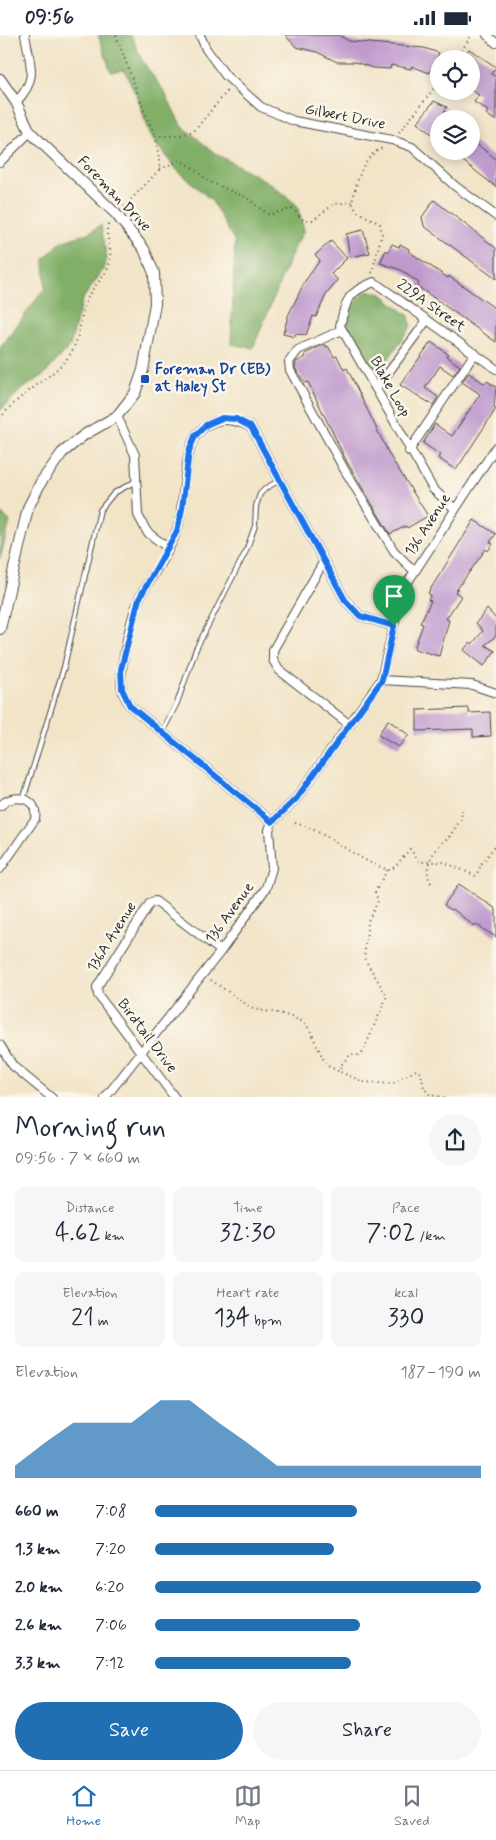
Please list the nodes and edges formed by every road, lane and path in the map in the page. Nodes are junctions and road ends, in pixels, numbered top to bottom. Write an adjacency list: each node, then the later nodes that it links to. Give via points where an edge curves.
1 (25, 35): 11 (street, via 31,80 27,91)
2 (116, 35): 13 (path)
3 (200, 35): 20 (street, Gilbert Drive, via 226,76 261,107 294,121 392,140 412,147 455,186)
4 (487, 35): 6 (street)
5 (471, 36): 7 (path)
6 (496, 43)
7 (462, 50)
8 (0, 79): 11 (street, Foreman Drive)
9 (229, 89): 13 (path, via 194,131 177,136)
10 (430, 94): 14 (path)
11 (16, 101): 12 (street, Foreman Drive)
12 (30, 132): 16 (street); 28 (street, Foreman Drive, via 130,229 144,249 154,273 155,305 143,370 135,393)
13 (156, 135): 17 (path)
14 (398, 135)
15 (386, 145): 18 (path, via 369,156)
16 (0, 162)
17 (160, 169): 18 (path, via 183,162 208,181 247,198 269,215 293,209 302,219 313,220 334,204); 19 (path)
18 (352, 201): 22 (path, via 356,211 375,220 382,233)
19 (124, 207)
20 (496, 216)
21 (108, 224): 29 (path, via 109,265 88,296 74,348 58,368 14,402)
22 (372, 273)
23 (427, 320): 24 (street, 229A Street, via 374,283 356,289 345,305); 25 (street, 229A Street); 27 (street)
24 (342, 330): 27 (street, Blake Loop); 37 (street, via 298,350 289,362 290,370 344,469 394,551)
25 (475, 353): 26 (street, 229A Street); 31 (street)
26 (496, 369)
27 (377, 388): 31 (street, Blake Loop)
28 (116, 416): 33 (street, via 135,455); 39 (street, Foreman Drive, via 62,453 41,482 28,508)
29 (0, 419)
30 (496, 447): 34 (street, 136 Avenue)
31 (409, 451): 34 (street, Blake Loop, via 433,489)
32 (280, 480): 35 (street, via 251,427 236,419 222,418 206,425 195,436 189,451 182,509 177,531); 36 (street); 43 (lane, via 260,494 255,526 246,551 196,649 177,703)
33 (136, 481): 35 (street, via 138,515 147,532); 44 (lane, via 114,493 100,510 64,667)
34 (454, 508): 37 (street, 136 Avenue)
35 (168, 548): 43 (street, via 139,599 121,669 122,689 130,706)
36 (324, 561): 38 (street, via 345,600 360,616); 42 (street, via 273,650 273,660 279,670)
37 (414, 571): 38 (street, 136 Avenue, via 402,591)
38 (394, 626): 40 (street, 136 Avenue)
39 (0, 629)
40 (382, 680): 41 (street, via 472,685); 42 (street, 136 Avenue)
41 (496, 693)
42 (350, 725): 47 (street, 136 Avenue, via 296,799)
43 (162, 733): 47 (street)
44 (24, 797): 45 (street, via 6,800); 53 (street, via 33,805 35,819)
45 (0, 806)
46 (462, 810): 49 (path)
47 (272, 822): 56 (street, 136 Avenue, via 269,830 270,879)
48 (295, 823): 54 (path, via 310,827)
49 (449, 837): 50 (path); 52 (path, via 438,846)
50 (454, 838)
51 (496, 845): 52 (path, via 476,876 444,862)
52 (429, 863): 54 (path, via 419,862 409,849 395,867); 55 (path, via 427,877)
53 (0, 869)
54 (387, 869): 61 (path, via 375,891 378,901 368,921 364,958 387,996 363,1052 358,1055 351,1053 341,1065)
55 (431, 883)
56 (221, 951): 58 (street, 136A Avenue, via 155,901 150,903); 60 (street, 136 Avenue)
57 (211, 980): 61 (path, via 253,1009 283,1014 304,1023 326,1065)
58 (96, 991): 60 (street, Birdtail Drive)
59 (0, 1045): 62 (street, via 13,1066)
60 (139, 1052): 63 (street, 136 Avenue); 64 (street, Birdtail Drive)
61 (340, 1072): 65 (path, via 364,1082 392,1084 416,1070 421,1073 424,1088 430,1095)
62 (52, 1097)
63 (105, 1097)
64 (175, 1097)
65 (447, 1097)

